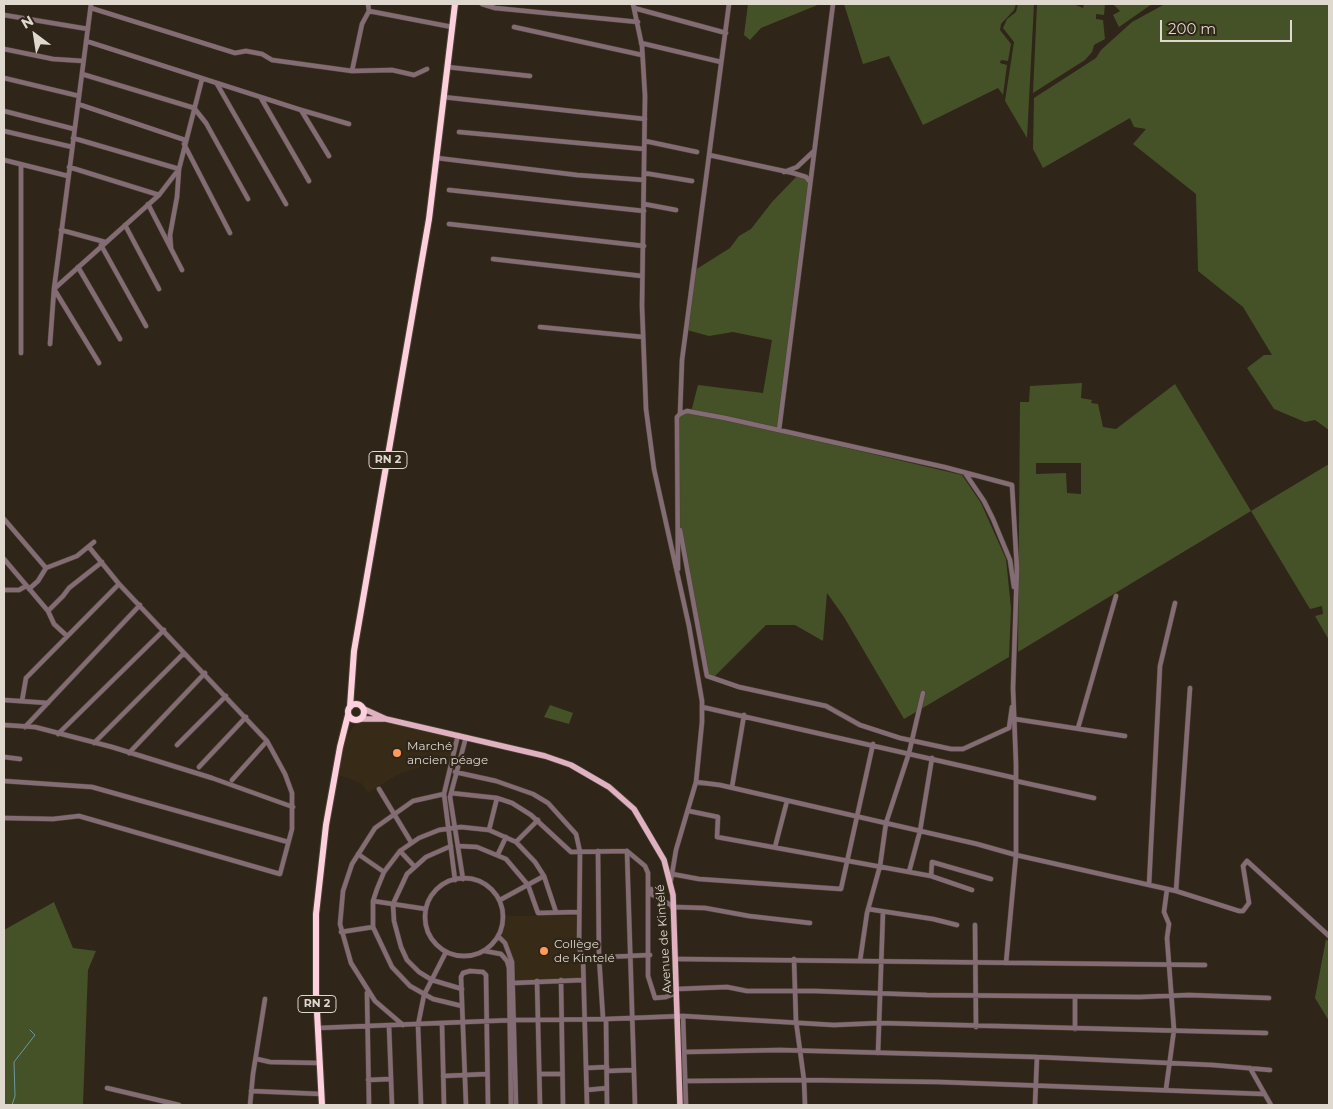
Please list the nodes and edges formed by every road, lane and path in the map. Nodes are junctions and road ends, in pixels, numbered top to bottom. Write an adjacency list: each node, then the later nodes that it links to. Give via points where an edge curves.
1 (368, 4): 8 (street)
2 (455, 4): 11 (highway, RN 2)
3 (482, 4): 10 (street)
4 (730, 4): 14 (street)
5 (833, 4): 46 (street)
6 (91, 6): 13 (street); 23 (street, via 235,53 262,54 272,60)
7 (633, 6): 10 (street); 14 (street)
8 (369, 11): 11 (street); 23 (street, via 362,24)
9 (4, 15): 13 (street)
10 (638, 22): 16 (street)
11 (452, 27): 21 (highway, RN 2)
12 (514, 27): 18 (street)
13 (88, 30): 15 (street)
14 (726, 33): 20 (street)
15 (86, 41): 19 (street); 27 (street)
16 (641, 43): 18 (street); 20 (street)
17 (4, 49): 19 (street, via 53,59)
18 (642, 55): 36 (street)
19 (83, 61): 24 (street)
20 (722, 62): 48 (street)
21 (446, 67): 25 (street); 30 (highway, RN 2)
22 (427, 69): 23 (street, via 414,75 392,70)
23 (352, 71)
24 (82, 74): 29 (street); 33 (street)
25 (530, 76)
26 (4, 78): 29 (street)
27 (202, 79): 28 (street); 33 (street)
28 (217, 84): 31 (street); 66 (street)
29 (79, 96): 32 (street)
30 (443, 97): 36 (street); 50 (highway, RN 2)
31 (261, 98): 34 (street); 59 (street)
32 (78, 104): 38 (street); 43 (street)
33 (194, 108): 43 (street); 64 (street, via 206,122)
34 (302, 110): 37 (street); 49 (street)
35 (4, 111): 38 (street)
36 (645, 119): 42 (street)
37 (349, 124)
38 (74, 129): 41 (street)
39 (4, 131): 44 (street)
40 (459, 132): 45 (street)
41 (73, 138): 44 (street); 54 (street)
42 (644, 140): 45 (street); 47 (street)
43 (185, 142): 54 (street); 73 (street)
44 (72, 147): 53 (street)
45 (644, 150): 56 (street)
46 (815, 150): 55 (street, via 797,167); 61 (street)
47 (697, 152)
48 (709, 155): 55 (street); 90 (street, via 682,360)
49 (329, 156)
50 (436, 158): 58 (street); 120 (highway, RN 2, via 429,220 350,686)
51 (4, 160): 52 (street)
52 (21, 165): 57 (street); 88 (street)
53 (69, 167): 57 (street); 63 (street)
54 (179, 169): 63 (street); 76 (street)
55 (784, 172): 61 (street, via 806,177)
56 (644, 173): 58 (street); 60 (street)
57 (68, 176): 72 (street)
58 (644, 180): 67 (street)
59 (309, 181)
60 (692, 181)
61 (810, 182): 91 (street)
62 (449, 190): 69 (street)
63 (159, 195): 65 (street)
64 (248, 199)
65 (148, 204): 71 (street); 76 (street)
66 (286, 204)
67 (644, 204): 68 (street); 69 (street)
68 (676, 210)
69 (644, 211): 75 (street)
70 (450, 224): 75 (street)
71 (124, 225): 74 (street); 82 (street)
72 (61, 230): 74 (street); 81 (street)
73 (230, 233)
74 (103, 243): 78 (street); 83 (street)
75 (644, 246): 80 (street)
76 (171, 248): 79 (street)
77 (493, 259): 80 (street)
78 (78, 267): 81 (street); 86 (street)
79 (182, 270)
80 (642, 276): 85 (street)
81 (54, 289): 87 (street); 89 (street)
82 (160, 289)
83 (146, 326)
84 (540, 327): 85 (street)
85 (642, 337): 100 (street, via 648,433)
86 (120, 339)
87 (50, 344)
88 (21, 353)
89 (99, 363)
90 (680, 414): 91 (street, via 687,411); 94 (street, via 677,418)
91 (779, 430): 92 (street)
92 (965, 472): 107 (street, via 984,501 1010,560); 107 (street, via 1012,485)
93 (4, 519): 99 (street)
94 (678, 521): 100 (street); 136 (street, via 707,676 826,706 860,725)
95 (94, 542): 96 (street)
96 (89, 547): 98 (street); 99 (street, via 77,556)
97 (4, 559): 102 (street)
98 (102, 562): 101 (street); 108 (street, via 69,588)
99 (46, 568): 102 (street, via 38,581)
100 (678, 577): 121 (street, via 698,670)
101 (119, 584): 106 (street); 110 (street)
102 (28, 588): 103 (street); 108 (street)
103 (4, 590)
104 (1116, 596): 131 (street)
105 (1175, 603): 197 (street, via 1160,666)
106 (140, 605): 109 (street); 119 (street)
107 (1016, 608): 115 (street)
108 (48, 611): 110 (street, via 54,624)
109 (164, 630): 111 (street); 132 (street)
110 (67, 636): 118 (street, via 26,678)
111 (184, 652): 112 (street); 138 (street)
112 (205, 673): 116 (street); 141 (street)
113 (1190, 688): 200 (street)
114 (923, 693): 136 (street)
115 (1013, 695): 128 (street); 136 (street, via 1009,728 996,736 982,738 963,749)
116 (226, 696): 124 (street); 140 (street)
117 (4, 700): 118 (street)
118 (22, 701): 119 (street)
119 (48, 702): 130 (street)
120 (353, 705): 122 (highway); 125 (highway, RN 2)
121 (702, 707): 123 (street); 151 (street)
122 (364, 708): 126 (highway); 127 (main road, Avenue de Kintélé)
123 (744, 715): 139 (street); 152 (street)
124 (246, 717): 137 (street); 146 (street)
125 (351, 718): 126 (highway); 265 (highway, RN 2, via 340,747 326,825 316,914)
126 (361, 718): 127 (main road, Avenue de Kintélé)
127 (386, 719): 133 (main road, Avenue de Kintélé)
128 (1015, 719): 131 (street); 149 (street)
129 (4, 725): 130 (street)
130 (25, 727): 132 (street)
131 (1078, 728): 134 (street)
132 (58, 734): 138 (street)
133 (458, 735): 135 (main road, Avenue de Kintélé); 155 (street)
134 (1125, 736)
135 (466, 737): 147 (street); 192 (main road, Avenue de Kintélé, via 571,765 610,787 640,817)
136 (910, 740): 142 (street)
137 (267, 741): 148 (street); 159 (street, via 286,774)
138 (94, 743): 141 (street)
139 (873, 744): 142 (street); 162 (street)
140 (177, 745)
141 (129, 753): 159 (street, via 212,778)
142 (909, 753): 144 (street); 165 (street)
143 (4, 757): 145 (street)
144 (932, 758): 149 (street); 169 (street)
145 (20, 759)
146 (199, 767)
147 (455, 772): 154 (street); 180 (street, via 511,785 548,803 573,829)
148 (232, 780)
149 (1016, 780): 157 (street); 183 (street)
150 (4, 781): 171 (street, via 92,787)
151 (696, 782): 152 (street); 160 (street)
152 (732, 787): 158 (street)
153 (380, 789): 161 (street)
154 (451, 793): 156 (street); 167 (street)
155 (444, 794): 161 (street, via 413,801); 166 (street)
156 (497, 798): 164 (street, via 520,807); 168 (street)
157 (1094, 798)
158 (787, 801): 162 (street); 176 (street)
159 (293, 808): 171 (street)
160 (689, 811): 176 (street, via 718,816 717,838); 192 (street, via 676,850)
161 (396, 814): 172 (street); 181 (street, via 376,828)
162 (856, 816): 165 (street); 184 (street)
163 (4, 818): 171 (street, via 79,816 280,874)
164 (538, 820): 173 (street); 180 (street, via 569,850)
165 (886, 823): 169 (street); 186 (street)
166 (448, 828): 167 (street); 172 (street); 174 (street)
167 (455, 828): 168 (street); 175 (street)
168 (488, 830): 170 (street)
169 (920, 831): 183 (street); 188 (street)
170 (506, 837): 173 (street); 182 (street)
171 (288, 842)
172 (412, 842): 177 (street)
173 (516, 842): 190 (street)
174 (451, 846): 185 (street); 195 (street)
175 (458, 846): 182 (street, via 476,847); 193 (street)
176 (775, 847): 184 (street)
177 (400, 851): 185 (street); 187 (street)
178 (598, 851): 179 (street); 180 (street); 222 (street)
179 (627, 851): 189 (street, via 645,866); 220 (street)
180 (580, 852): 208 (street)
181 (358, 854): 187 (street); 214 (street, via 343,891)
182 (498, 854): 196 (street, via 516,869)
183 (1016, 855): 197 (street); 228 (street)
184 (846, 859): 186 (street); 192 (street, via 841,889)
185 (414, 866): 203 (street)
186 (880, 866): 188 (street); 206 (street)
187 (384, 872): 202 (street)
188 (909, 872): 191 (street)
189 (648, 873): 205 (street, via 651,894); 219 (street)
190 (544, 876): 196 (street); 207 (street)
191 (931, 876): 194 (street, via 932,862); 199 (street)
192 (672, 877): 205 (main road, Avenue de Kintélé)
193 (464, 879): 195 (street); 201 (street, via 485,884)
194 (991, 879)
195 (455, 880): 204 (street, via 436,891)
196 (528, 885): 201 (street); 207 (street, via 536,912)
197 (1149, 885): 198 (street)
198 (1167, 889): 200 (street); 229 (street, via 1164,912 1169,924)
199 (972, 890)
200 (1176, 891): 216 (street, via 1243,911 1249,903 1243,866 1247,861)
201 (500, 900): 215 (street, via 503,922)
202 (373, 901): 203 (street); 213 (street)
203 (393, 904): 204 (street); 231 (street, via 401,947 419,972)
204 (426, 909): 218 (street, via 429,934)
205 (674, 909): 210 (street, via 705,908); 223 (main road, Avenue de Kintélé)
206 (868, 909): 209 (street); 225 (street)
207 (556, 912): 208 (street)
208 (579, 912): 221 (street, via 579,948)
209 (884, 912): 211 (street); 226 (street)
210 (810, 923)
211 (957, 925)
212 (975, 925): 227 (street)
213 (373, 927): 214 (street); 241 (street, via 392,967)
214 (341, 932): 239 (street, via 351,963)
215 (498, 936): 217 (street); 235 (street, via 509,950)
216 (1329, 936)
217 (484, 951): 218 (street, via 465,956); 254 (street, via 501,954 507,961)
218 (446, 952): 231 (street)
219 (650, 955): 220 (street); 237 (street, via 649,984 655,998 674,994)
220 (629, 956): 222 (street); 249 (street)
221 (583, 958): 222 (street); 233 (street)
222 (599, 958): 253 (street)
223 (677, 959): 224 (street); 237 (main road, Avenue de Kintélé)
224 (794, 959): 225 (street); 238 (street)
225 (860, 961): 226 (street)
226 (880, 961): 227 (street); 240 (street)
227 (974, 962): 228 (street); 242 (street)
228 (1006, 963): 229 (street)
229 (1169, 964): 230 (street); 243 (street)
230 (1204, 965)
231 (432, 980): 236 (street); 241 (street)
232 (561, 980): 233 (street); 234 (street); 251 (street)
233 (583, 980): 252 (street)
234 (537, 981): 235 (street); 250 (street)
235 (514, 983): 254 (street)
236 (462, 989): 247 (street); 256 (street, via 463,973 485,973)
237 (678, 989): 238 (street); 248 (main road, Avenue de Kintélé)
238 (797, 990): 240 (street); 255 (street)
239 (367, 992): 260 (street); 264 (street)
240 (880, 994): 242 (street); 258 (street)
241 (424, 995): 247 (street); 261 (street)
242 (975, 995): 244 (street); 263 (street)
243 (1173, 996): 244 (street); 245 (street); 267 (street)
244 (1075, 997): 266 (street)
245 (1269, 998)
246 (266, 999): 273 (street)
247 (462, 1006): 257 (street)
248 (680, 1016): 249 (street); 255 (street); 270 (street); 314 (main road, Avenue de Kintélé)
249 (631, 1018): 253 (street); 279 (street)
250 (536, 1019): 251 (street); 254 (street); 282 (street)
251 (560, 1019): 252 (street); 283 (street)
252 (584, 1019): 253 (street); 276 (street)
253 (605, 1019): 278 (street)
254 (512, 1020): 256 (street); 307 (street); 308 (street)
255 (796, 1021): 258 (street, via 834,1025); 269 (street)
256 (488, 1022): 257 (street); 281 (street)
257 (464, 1023): 259 (street); 284 (street)
258 (880, 1023): 263 (street); 271 (street)
259 (442, 1024): 261 (street); 285 (street)
260 (403, 1025): 261 (street); 262 (street)
261 (418, 1025): 303 (street)
262 (389, 1026): 264 (street); 286 (street)
263 (976, 1026): 266 (street)
264 (367, 1027): 265 (street); 287 (street)
265 (318, 1028): 274 (highway, RN 2)
266 (1075, 1029): 267 (street)
267 (1174, 1030): 268 (street); 275 (street)
268 (1266, 1033)
269 (799, 1050): 270 (street); 271 (street); 288 (street)
270 (685, 1052): 289 (street)
271 (878, 1053): 272 (street)
272 (1036, 1057): 275 (street); 290 (street)
273 (257, 1059): 274 (street); 295 (street)
274 (320, 1063): 296 (highway, RN 2)
275 (1169, 1063): 277 (street); 293 (street)
276 (586, 1068): 278 (street); 294 (street)
277 (1250, 1068): 280 (street); 297 (street)
278 (607, 1069): 279 (street); 292 (street)
279 (632, 1070): 313 (street)
280 (1270, 1070)
281 (487, 1074): 284 (street); 306 (street)
282 (540, 1074): 283 (street); 309 (street)
283 (562, 1074): 310 (street)
284 (465, 1075): 285 (street); 305 (street)
285 (443, 1076): 304 (street)
286 (391, 1079): 287 (street); 302 (street)
287 (368, 1080): 301 (street)
288 (804, 1080): 289 (street); 290 (street); 316 (street)
289 (686, 1081): 315 (street)
290 (1036, 1086): 293 (street); 317 (street)
291 (107, 1088): 298 (street)
292 (607, 1088): 294 (street); 312 (street)
293 (1166, 1089): 297 (street)
294 (587, 1090): 311 (street)
295 (251, 1091): 296 (street); 299 (street)
296 (321, 1094): 300 (highway, RN 2)
297 (1264, 1094): 318 (street)
298 (179, 1105)
299 (250, 1105)
300 (322, 1105)
301 (369, 1105)
302 (392, 1105)
303 (421, 1105)
304 (444, 1105)
305 (466, 1105)
306 (488, 1105)
307 (511, 1105)
308 (516, 1105)
309 (540, 1105)
310 (563, 1105)
311 (587, 1105)
312 (608, 1105)
313 (634, 1105)
314 (680, 1105)
315 (686, 1105)
316 (805, 1105)
317 (1035, 1105)
318 (1271, 1105)

